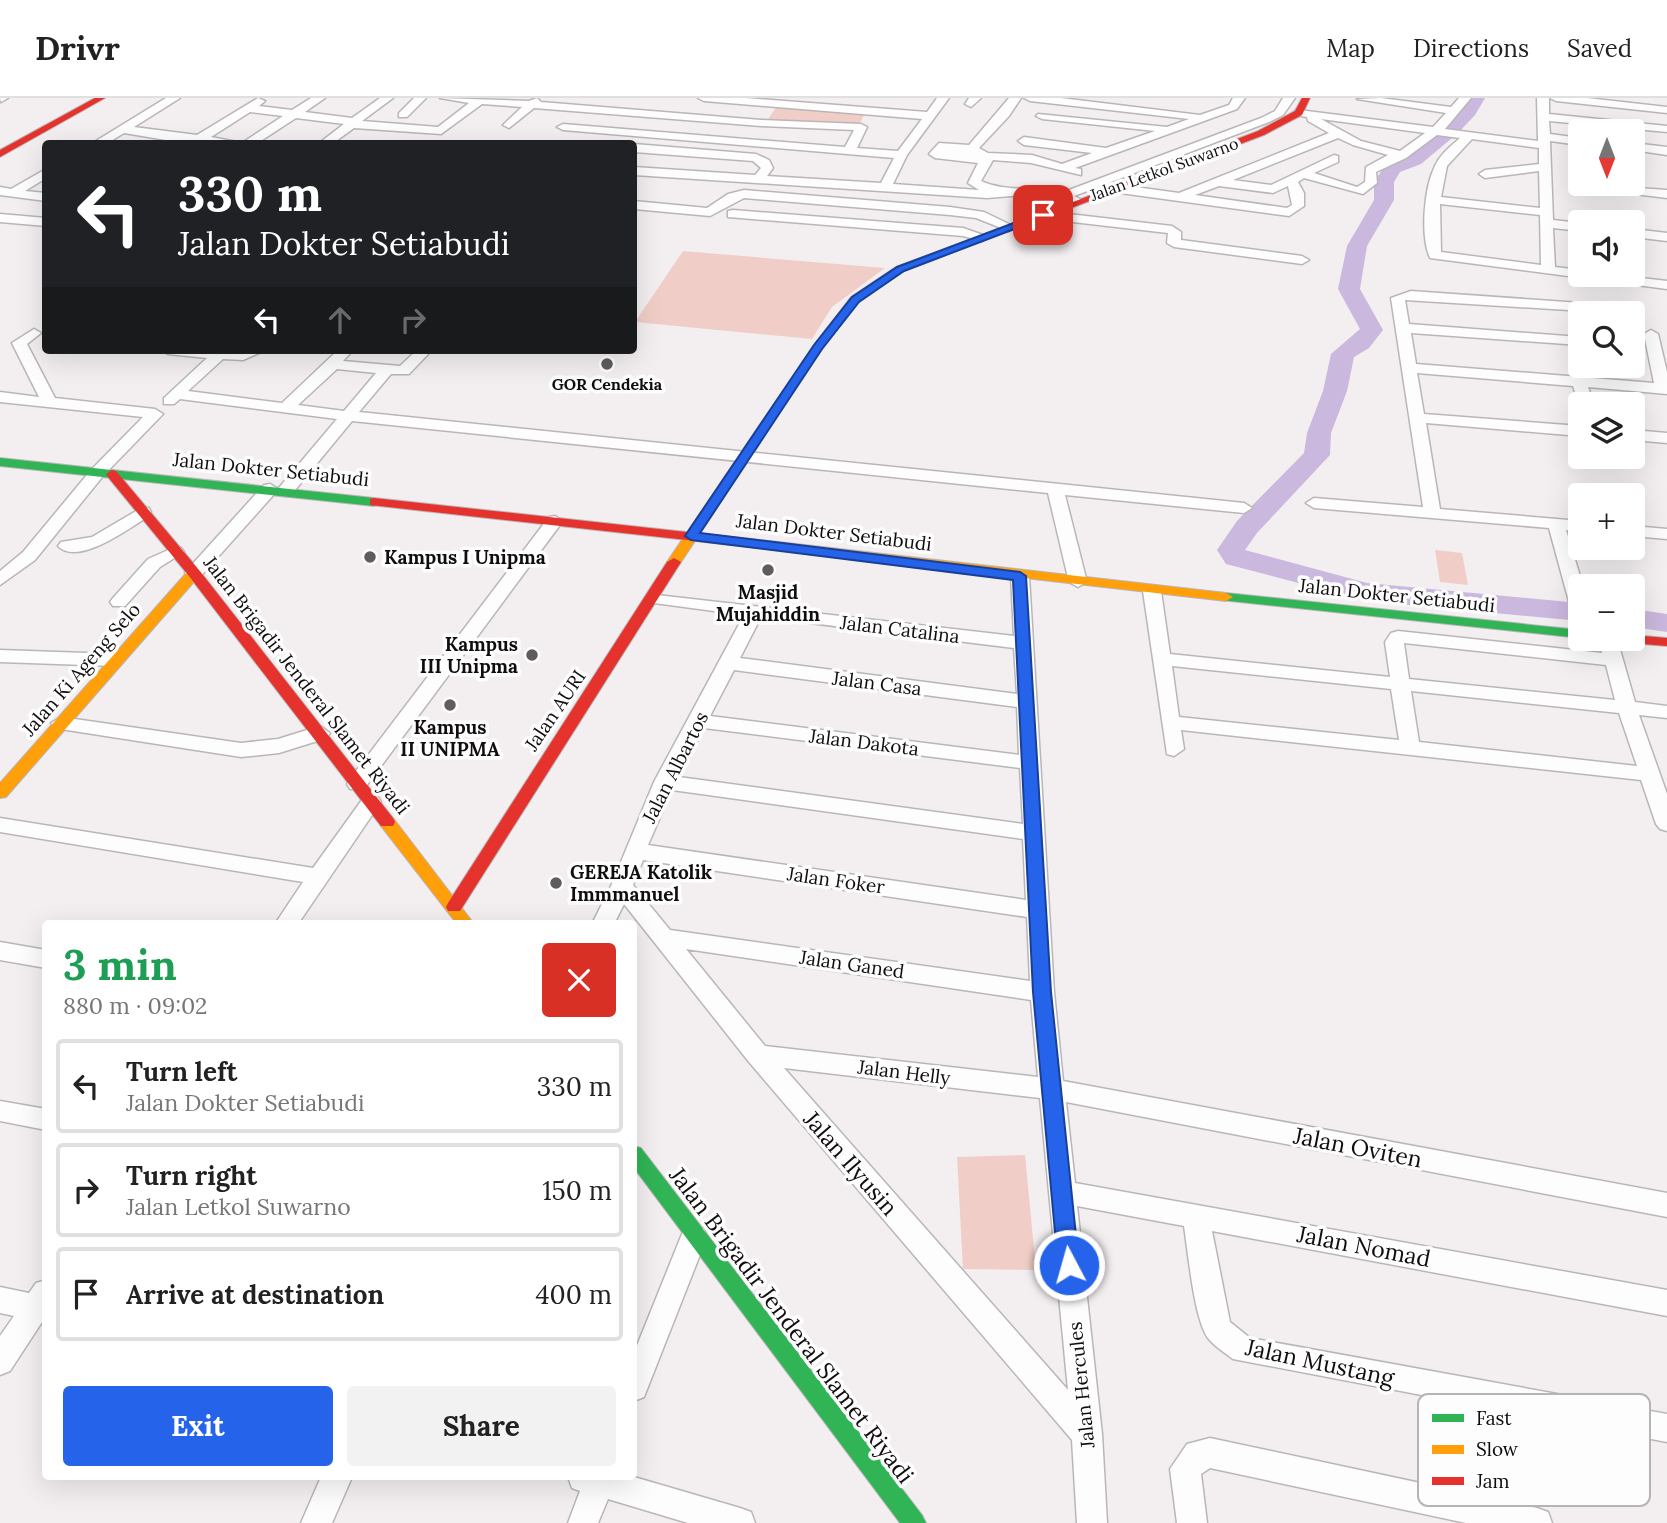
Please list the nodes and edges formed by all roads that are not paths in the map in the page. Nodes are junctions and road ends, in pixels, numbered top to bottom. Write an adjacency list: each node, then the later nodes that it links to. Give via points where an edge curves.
1 (101, 98): 74 (main road)
2 (174, 98): 43 (street)
3 (264, 98): 22 (street)
4 (319, 98): 29 (street)
5 (387, 98): 28 (street)
6 (420, 98): 30 (street)
7 (446, 98): 17 (street)
8 (704, 98): 18 (street)
9 (943, 98): 31 (street)
10 (1015, 98): 54 (street)
11 (1030, 98): 16 (street)
12 (1363, 98): 27 (street); 36 (street)
13 (1465, 98): 27 (street)
14 (1543, 98): 34 (street)
15 (1556, 98): 25 (street)
16 (1055, 100): 32 (street); 33 (street)
17 (479, 101): 19 (street); 37 (street)
18 (777, 101): 26 (street); 39 (street)
19 (535, 102): 24 (street); 40 (street)
20 (1206, 104): 21 (street)
21 (1243, 106): 23 (street); 33 (street)
22 (248, 108): 29 (street); 57 (street)
23 (1297, 109): 36 (street); 50 (street); 89 (street); 92 (main road, Jalan Letkol Suwarno, via 1261,133)
24 (581, 110): 35 (street); 53 (street, via 560,130)
25 (1667, 110)
26 (871, 111): 31 (street); 41 (street)
27 (1454, 111): 48 (street)
28 (367, 112): 30 (street); 38 (street)
29 (292, 115): 38 (street); 58 (street)
30 (403, 115): 37 (street)
31 (930, 116): 46 (street)
32 (1042, 116): 42 (street); 44 (street)
33 (1204, 117): 44 (street)
34 (1543, 117): 45 (street); 63 (street)
35 (699, 119): 39 (street); 53 (street)
36 (1361, 119): 48 (street); 65 (street)
37 (458, 120): 38 (street, via 441,131)
38 (352, 123): 49 (street)
39 (761, 123): 41 (street)
40 (509, 125)
41 (862, 128): 69 (street)
42 (1034, 128): 61 (street); 62 (street)
43 (122, 129): 55 (street); 56 (street)
44 (1169, 129): 61 (street)
45 (1667, 129)
46 (917, 130): 47 (street); 75 (street)
47 (930, 131)
48 (1438, 131): 52 (street); 76 (street)
49 (338, 134): 59 (street); 60 (street)
50 (1337, 134): 65 (street); 67 (street)
51 (957, 135): 54 (street)
52 (1464, 136): 63 (street); 99 (street, via 1440,166)
53 (685, 138): 69 (street); 72 (street)
54 (983, 139): 70 (street)
55 (104, 140)
56 (189, 140)
57 (197, 140)
58 (253, 140)
59 (330, 140)
60 (396, 140)
61 (1139, 140): 73 (street)
62 (1024, 141): 73 (street); 77 (street)
63 (1543, 141): 64 (street); 87 (street)
64 (1568, 141)
65 (1357, 143): 76 (street)
66 (637, 148): 72 (street)
67 (1300, 148): 79 (street); 90 (street)
68 (1645, 148): 71 (street)
69 (849, 149): 75 (street)
70 (972, 149): 78 (street); 78 (street, via 939,147 935,154)
71 (1667, 151)
72 (677, 152): 86 (street, via 756,158 767,167)
73 (1107, 152): 80 (street)
74 (0, 154)
75 (901, 155): 91 (street)
76 (1397, 155): 79 (street)
77 (1011, 156): 78 (street); 85 (street)
78 (989, 158): 94 (street, via 975,186)
79 (1352, 164): 82 (street); 82 (street, via 1371,183 1359,191)
80 (1065, 167): 85 (street); 89 (street)
81 (637, 170): 86 (street)
82 (1303, 174): 88 (street)
83 (1485, 174): 87 (street)
84 (42, 175): 93 (street)
85 (1025, 175): 94 (street); 97 (street, via 1035,190)
86 (760, 177): 91 (street, via 814,176)
87 (1562, 180): 95 (street); 104 (street)
88 (1291, 181): 90 (street, via 1266,190); 98 (street, via 1298,193 1298,206 1289,212)
89 (1098, 182): 97 (street)
90 (1216, 182): 98 (street)
91 (885, 187): 94 (street)
92 (1113, 188): 98 (street); 100 (main road, Jalan Letkol Suwarno)
93 (6, 192): 96 (street)
94 (999, 193)
95 (1667, 194)
96 (42, 196)
97 (1061, 197): 100 (street)
98 (1181, 197)
99 (1434, 200): 104 (street); 113 (street, via 1435,255)
100 (1078, 201): 103 (main road, Jalan Letkol Suwarno)
101 (637, 205): 108 (street, via 710,212 744,194 959,212)
102 (733, 214): 110 (street)
103 (1043, 215): 108 (main road, Jalan Letkol Suwarno); 112 (street, via 1172,230 1174,243)
104 (1546, 217): 107 (street); 113 (street)
105 (0, 218): 106 (street)
106 (42, 222)
107 (1568, 223)
108 (1009, 227): 110 (main road, Jalan Letkol Suwarno)
109 (1645, 234): 111 (street)
110 (982, 237): 144 (main road, Jalan Letkol Suwarno, via 900,269 855,299)
111 (1667, 237)
112 (1302, 260)
113 (1548, 270): 114 (street)
114 (1568, 272)
115 (1645, 282): 116 (street)
116 (1667, 285)
117 (1568, 314): 118 (street)
118 (1532, 320): 119 (street); 119 (street, via 1403,296 1398,298); 122 (street)
119 (1404, 328): 129 (street)
120 (42, 332): 136 (street, via 19,343)
121 (1651, 334): 132 (street)
122 (1568, 336)
123 (208, 354): 127 (street)
124 (252, 354): 127 (street)
125 (343, 354): 128 (street)
126 (421, 354): 130 (street, via 407,369)
127 (218, 355): 134 (street)
128 (335, 363): 130 (street); 137 (street)
129 (1408, 368): 131 (street); 140 (street)
130 (386, 371): 139 (street)
131 (1580, 382): 132 (street); 133 (street)
132 (1665, 388)
133 (1583, 392)
134 (176, 394): 137 (street); 138 (street)
135 (0, 397): 136 (street)
136 (50, 404): 138 (street)
137 (285, 408): 139 (street)
138 (155, 414): 146 (street)
139 (349, 416): 144 (street); 148 (street)
140 (1416, 418): 141 (street); 152 (street)
141 (1568, 430)
142 (1645, 436): 143 (street)
143 (1667, 438)
144 (746, 455): 147 (street); 158 (main road, Jalan Letkol Suwarno)
145 (0, 462): 146 (main road, Jalan Dokter Setiabudi)
146 (105, 474): 148 (main road, Jalan Dokter Setiabudi); 151 (main road, Jalan Brigadir Jenderal Slamet Riyadi); 164 (street, via 29,556)
147 (1055, 487): 150 (street); 165 (street)
148 (277, 490): 153 (main road, Jalan Dokter Setiabudi); 161 (street)
149 (1314, 503): 152 (street)
150 (1244, 508)
151 (143, 512): 159 (street, via 97,542); 160 (main road, Jalan Brigadir Jenderal Slamet Riyadi)
152 (1432, 513): 154 (street)
153 (555, 521): 158 (main road, Jalan Dokter Setiabudi); 193 (street)
154 (1556, 524): 155 (street); 162 (street)
155 (1568, 525)
156 (1645, 532): 157 (street)
157 (1667, 534)
158 (691, 536): 163 (main road, Jalan Dokter Setiabudi); 167 (main road, Jalan AURI)
159 (66, 546)
160 (175, 552): 161 (main road, Jalan Brigadir Jenderal Slamet Riyadi); 168 (street, via 154,563)
161 (194, 573): 177 (main road, Jalan Ki Ageng Selo); 187 (main road, Jalan Brigadir Jenderal Slamet Riyadi)
162 (1570, 574)
163 (1020, 576): 165 (main road, Jalan Dokter Setiabudi); 173 (street, Jalan Hercules)
164 (0, 580)
165 (1078, 582): 166 (main road, Jalan Dokter Setiabudi)
166 (1152, 591): 170 (main road, Jalan Dokter Setiabudi); 176 (street)
167 (654, 598): 169 (street, Jalan Catalina); 202 (main road, Jalan AURI)
168 (119, 602)
169 (754, 612): 173 (street, Jalan Catalina); 179 (street, Jalan Albartos)
170 (1568, 633)
171 (1645, 640): 172 (main road)
172 (1667, 642)
173 (1022, 643): 181 (street, Jalan Hercules)
174 (1611, 651): 178 (street)
175 (0, 656): 177 (street)
176 (1161, 659): 180 (street); 185 (street)
177 (115, 660): 186 (main road, Jalan Ki Ageng Selo)
178 (1613, 660): 180 (street, via 1398,637 1394,642); 182 (street)
179 (729, 663): 181 (street, Jalan Casa); 184 (street, Jalan Albartos)
180 (1401, 684): 182 (street); 188 (street)
181 (1026, 702): 190 (street, Jalan Hercules)
182 (1627, 709): 183 (street); 191 (street)
183 (1667, 712)
184 (697, 721): 190 (street, Jalan Dakota); 192 (street, Jalan Albartos)
185 (1170, 722): 188 (street); 189 (street)
186 (61, 723): 187 (street, via 241,750 279,746); 194 (main road, Jalan Ki Ageng Selo)
187 (320, 733): 193 (main road, Jalan Brigadir Jenderal Slamet Riyadi)
188 (1410, 748): 191 (street)
189 (1174, 749)
190 (1031, 763): 198 (street, Jalan Hercules)
191 (1649, 774): 196 (street)
192 (664, 782): 198 (street); 199 (street, Jalan Albartos)
193 (357, 784): 195 (main road, Jalan Brigadir Jenderal Slamet Riyadi)
194 (0, 793)
195 (371, 802): 200 (street); 202 (main road, Jalan Brigadir Jenderal Slamet Riyadi)
196 (1667, 824)
197 (0, 825): 200 (street)
198 (1034, 833): 203 (street, Jalan Hercules)
199 (634, 850): 201 (street, Jalan Albartos); 203 (street, Jalan Foker)
200 (317, 877): 204 (street)
201 (622, 886): 206 (street, Jalan Albartos); 207 (street, Jalan Ilyusin)
202 (454, 907): 205 (main road, Jalan Brigadir Jenderal Slamet Riyadi)
203 (1038, 910): 210 (street, Jalan Hercules)
204 (289, 920)
205 (463, 920)
206 (605, 920)
207 (662, 937): 210 (street, Jalan Ganed); 211 (street, Jalan Ilyusin)
208 (0, 951): 209 (street)
209 (42, 958)
210 (1042, 992): 212 (street, Jalan Hercules)
211 (758, 1055): 212 (street, Jalan Helly); 227 (street, Jalan Ilyusin)
212 (1050, 1089): 216 (street, Jalan Hercules); 217 (street, Jalan Oviten)
213 (0, 1111): 214 (street)
214 (42, 1119)
215 (637, 1158): 219 (main road, Jalan Brigadir Jenderal Slamet Riyadi)
216 (1061, 1192): 218 (street, Jalan Nomad); 224 (street, Jalan Hercules)
217 (1667, 1205)
218 (1196, 1215): 222 (street, Jalan Nomad); 226 (street, Jalan Mustang, via 1218,1329 1243,1350)
219 (694, 1237): 225 (street); 237 (main road, Jalan Brigadir Jenderal Slamet Riyadi)
220 (0, 1300): 221 (street)
221 (42, 1303): 223 (street)
222 (1667, 1303)
223 (0, 1360)
224 (1079, 1361): 227 (street); 228 (street, Jalan Hercules)
225 (637, 1370)
226 (1482, 1394)
227 (1058, 1402): 228 (street, Jalan Ilyusin)
228 (1087, 1434): 238 (street, Jalan Hercules)
229 (336, 1480): 234 (street)
230 (594, 1480): 235 (street)
231 (600, 1480): 236 (street)
232 (1418, 1498): 239 (street, via 1198,1454 1185,1469)
233 (1456, 1506): 240 (street)
234 (317, 1523)
235 (583, 1523)
236 (740, 1523)
237 (914, 1523)
238 (1092, 1523)
239 (1192, 1523)
240 (1537, 1523)

